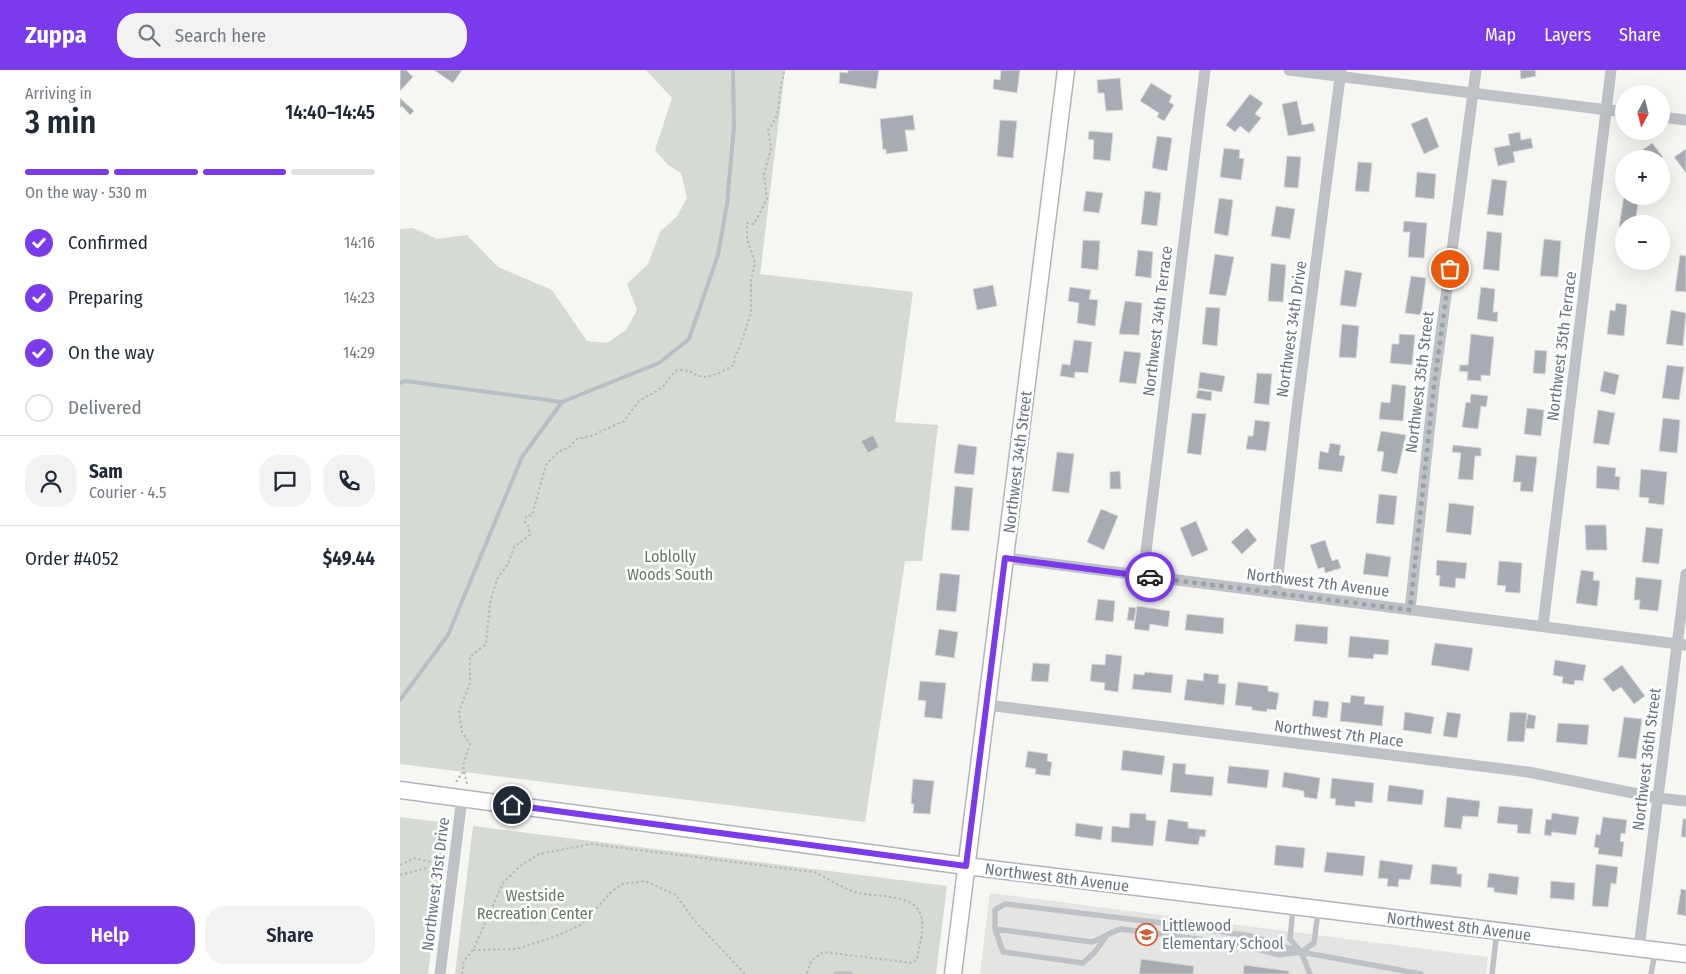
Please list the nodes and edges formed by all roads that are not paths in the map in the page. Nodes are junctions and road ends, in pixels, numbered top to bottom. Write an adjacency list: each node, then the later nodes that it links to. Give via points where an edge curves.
1 (1066, 70): 12 (street, Northwest 34th Street)
2 (1205, 70): 14 (street, Northwest 34th Terrace)
3 (1290, 70): 6 (street)
4 (1476, 70): 7 (street, Northwest 35th Street)
5 (1611, 70): 8 (street, Northwest 35th Terrace)
6 (1341, 73): 7 (street); 15 (street, Northwest 34th Drive)
7 (1473, 93): 8 (street); 16 (street, Northwest 35th Street, via 1434,386)
8 (1606, 110): 9 (street); 17 (street, Northwest 35th Terrace)
9 (1615, 111)
10 (1670, 118): 11 (street)
11 (1686, 120)
12 (1005, 558): 14 (street, Northwest 7th Avenue); 19 (street, Northwest 34th Street)
13 (1686, 574): 18 (street, Northwest 36th Street)
14 (1143, 576): 15 (street, Northwest 7th Avenue)
15 (1276, 593): 16 (street, Northwest 7th Avenue)
16 (1410, 610): 17 (street, Northwest 7th Avenue)
17 (1543, 626): 18 (street, Northwest 7th Avenue)
18 (1681, 644): 22 (street, Northwest 36th Street)
19 (987, 705): 22 (street, Northwest 7th Place, via 1528,772); 24 (street, Northwest 34th Street)
20 (462, 788): 21 (street, Northwest 8th Avenue); 24 (street, Northwest 8th Avenue); 33 (street, Northwest 31st Drive)
21 (400, 790)
22 (1658, 798): 23 (street, Northwest 7th Place); 30 (street, Northwest 36th Street)
23 (1686, 801)
24 (966, 866): 25 (street, Northwest 8th Avenue); 36 (street, Northwest 34th Street)
25 (1294, 906): 26 (street, Northwest 8th Avenue); 31 (lane, via 1290,939)
26 (1318, 909): 28 (street, Northwest 8th Avenue); 31 (lane, via 1314,943)
27 (995, 929): 29 (lane, via 1092,942); 29 (lane, via 1003,952 1083,963); 31 (lane, via 995,910 1005,904 1251,936)
28 (1497, 931): 30 (street, Northwest 8th Avenue); 39 (lane)
29 (1106, 938): 31 (lane, via 1121,929 1242,945 1278,955)
30 (1647, 949): 32 (street, Northwest 8th Avenue); 40 (lane)
31 (1301, 952): 37 (lane); 38 (lane)
32 (1686, 954)
33 (440, 974)
34 (836, 974): 35 (lane)
35 (850, 974)
36 (952, 974)
37 (1310, 974)
38 (1421, 974)
39 (1492, 974)
40 (1651, 974)

